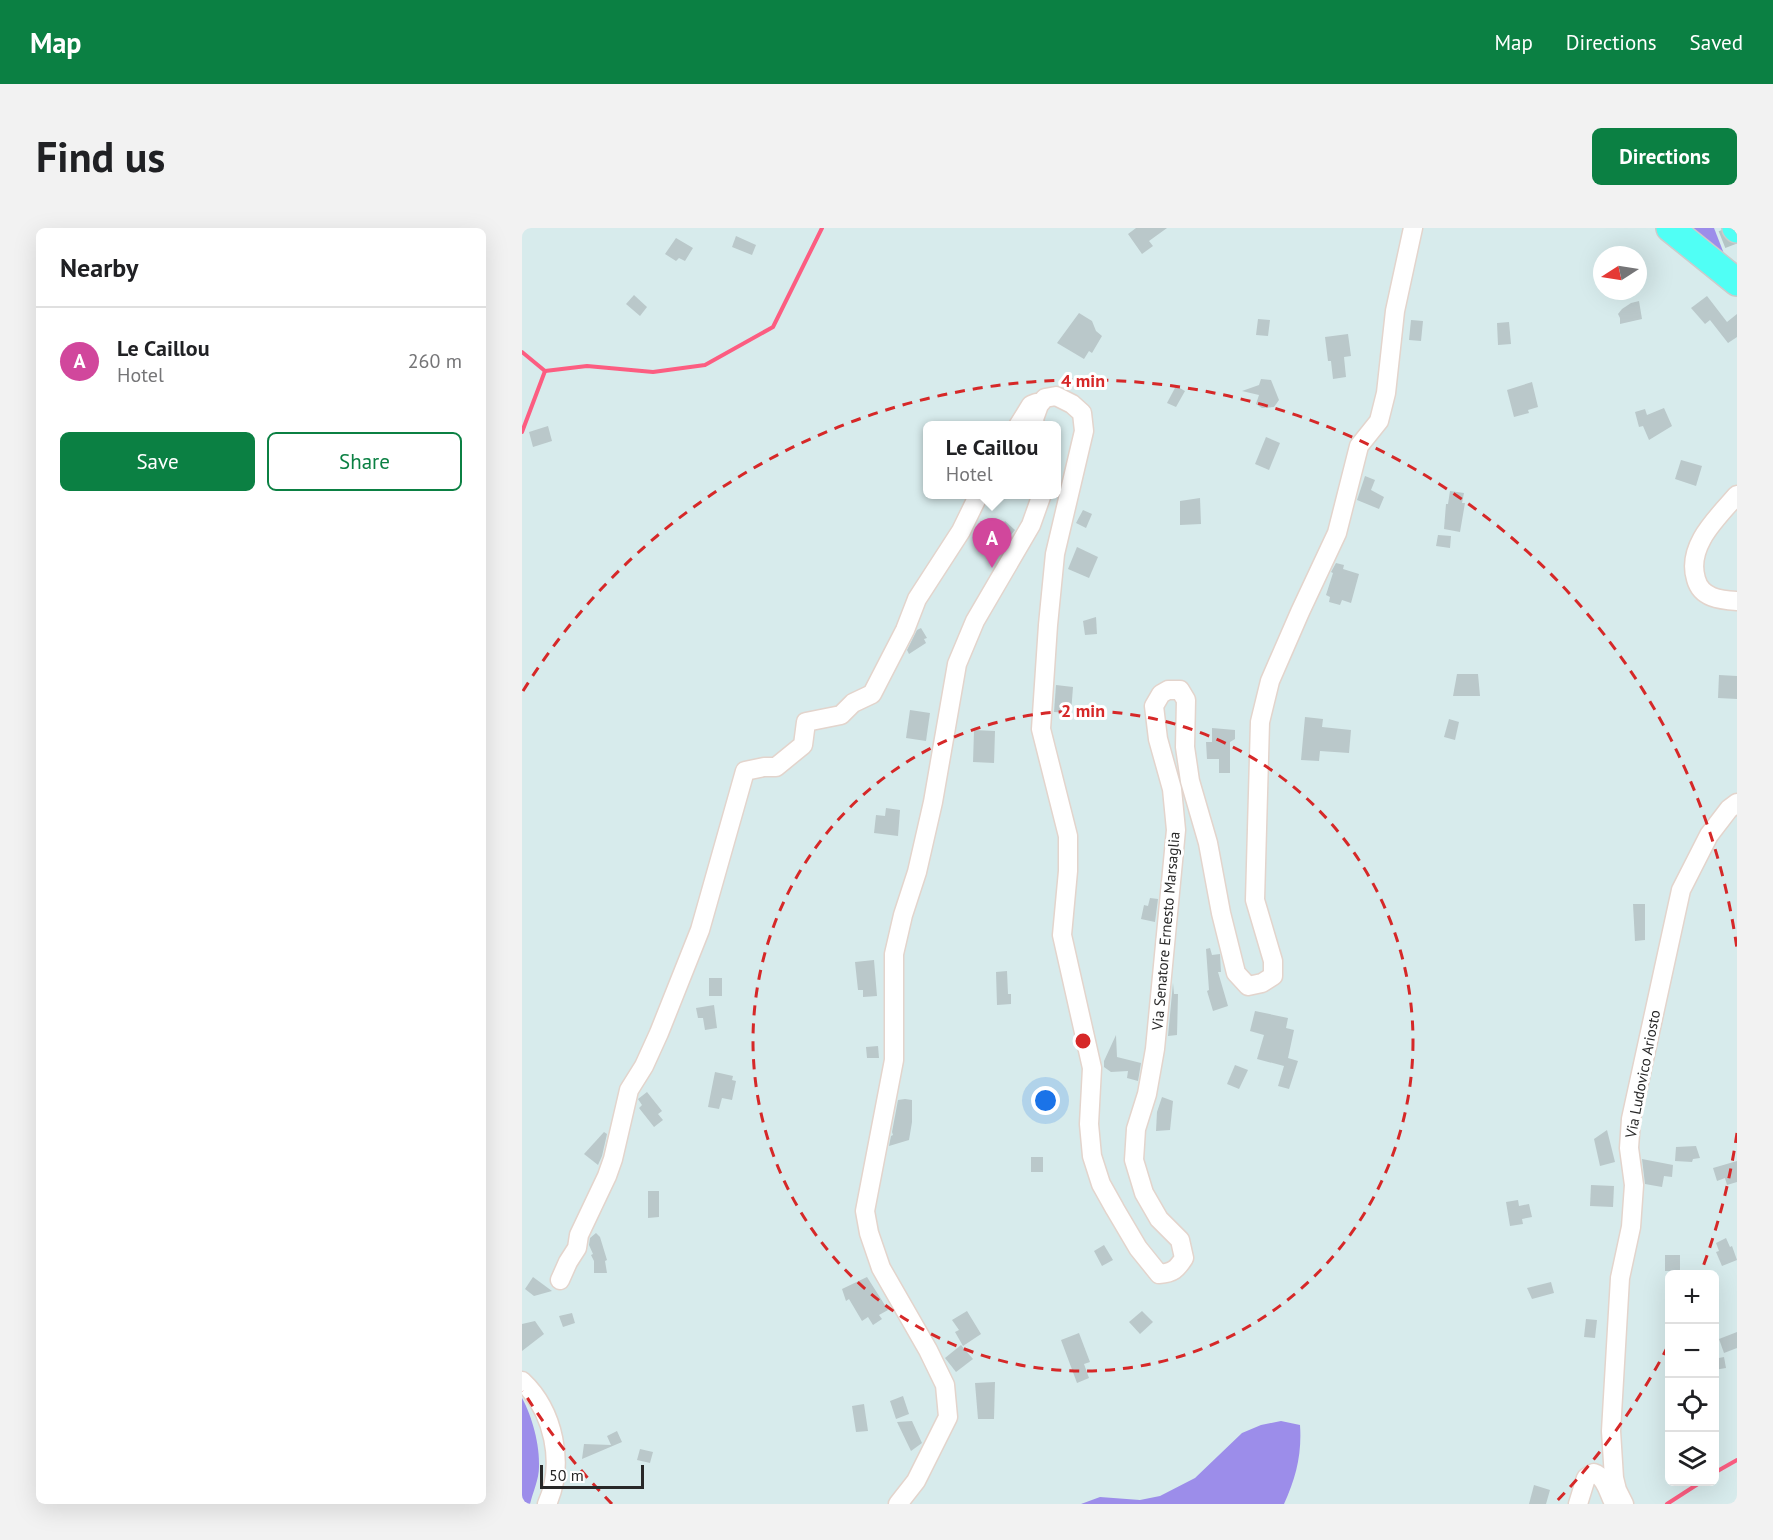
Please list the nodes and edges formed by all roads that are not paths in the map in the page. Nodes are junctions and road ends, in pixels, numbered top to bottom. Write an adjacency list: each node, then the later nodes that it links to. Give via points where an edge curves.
1 (1413, 228): 4 (street, Via Senatore Ernesto Marsaglia, via 1395,311 1379,421 1359,446 1337,533 1270,681 1260,722 1256,900 1273,962 1273,976 1262,983 1248,986 1233,963 1208,843 1190,781 1185,747 1186,700 1180,690 1168,690 1154,706 1158,739 1172,789 1176,830 1155,1049 1136,1129 1134,1160 1144,1193 1159,1219 1180,1239 1184,1258 1170,1274 1159,1274 1138,1248 1101,1184 1092,1156 1092,1068 1062,935 1068,837 1041,729 1055,554 1084,431 1082,413 1072,404 1056,396)
2 (1670, 228): 3 (highway)
3 (1737, 282)
4 (1046, 398): 5 (street, via 1031,405); 6 (street, via 1039,405)
5 (1021, 421)
6 (1034, 421)
7 (1737, 495): 10 (street, via 1695,551 1693,569 1698,587 1715,599)
8 (977, 499): 12 (street, via 917,599 872,694 841,714 806,722 802,745 776,767 745,771 700,930 659,1033 629,1090 607,1176)
9 (1041, 499): 15 (street, via 1031,525 975,621 957,664 933,802 894,954 894,1060 865,1211 881,1268 945,1385 948,1417 916,1481)
10 (1737, 601)
11 (1737, 803): 17 (street, Via Ludovico Ariosto, via 1709,835 1681,890 1631,1119 1629,1149 1634,1185 1620,1278 1611,1431 1614,1478)
12 (560, 1280)
13 (522, 1381): 14 (street, via 543,1408 554,1435 555,1467)
14 (547, 1504)
15 (898, 1504)
16 (1578, 1504): 17 (street, via 1587,1478 1594,1473 1599,1474 1612,1499)
17 (1623, 1504)

